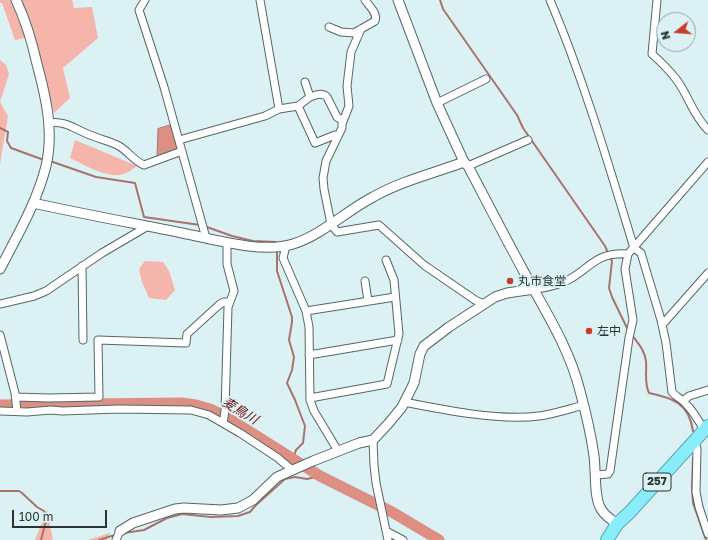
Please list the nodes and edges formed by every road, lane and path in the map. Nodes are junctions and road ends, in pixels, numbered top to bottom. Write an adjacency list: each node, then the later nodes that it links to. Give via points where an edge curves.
1 (16, 0): 17 (street, via 31,38 46,98)
2 (145, 0): 20 (street, via 138,10)
3 (260, 0): 15 (street)
4 (365, 0): 9 (street, via 376,17)
5 (398, 0): 13 (street)
6 (550, 0): 31 (street, via 603,148)
7 (657, 0): 18 (street, via 652,54 677,80 694,114)
8 (329, 27): 9 (street, via 341,32 354,33)
9 (361, 29): 16 (street, via 351,52 347,86 349,106)
10 (486, 79): 13 (street)
11 (305, 82): 12 (street)
12 (310, 97): 14 (street); 16 (street, via 325,94 337,117)
13 (437, 103): 24 (street)
14 (298, 106): 15 (street); 19 (street, via 315,143)
15 (279, 109): 20 (street, via 265,116)
16 (343, 121): 19 (street)
17 (49, 123): 22 (street, via 62,122 110,141 144,165); 25 (street, via 46,164)
18 (708, 130)
19 (338, 136): 26 (street, via 326,161 323,178)
20 (179, 140): 22 (street)
21 (528, 140): 24 (street)
22 (182, 151): 28 (street)
23 (708, 162): 31 (street)
24 (466, 164): 26 (street, via 408,181 375,195); 38 (street)
25 (33, 202): 27 (street); 34 (street)
26 (331, 224): 30 (street); 43 (street, via 337,232 379,225 424,265)
27 (148, 226): 28 (street); 35 (street)
28 (206, 238): 29 (street)
29 (227, 242): 30 (street, via 255,247); 41 (street, via 227,264 234,291)
30 (286, 246): 44 (street, via 283,258)
31 (634, 248): 32 (street); 45 (street, via 640,253)
32 (628, 254): 38 (street, via 597,259 564,282); 64 (street, via 625,268 633,320 610,471 608,474)
33 (386, 260): 39 (street, via 394,280)
34 (1, 264)
35 (82, 266): 42 (street, via 46,291); 47 (street)
36 (708, 274): 45 (street)
37 (365, 281): 40 (street)
38 (534, 289): 43 (street, via 507,293 494,297); 55 (street, via 568,355)
39 (395, 297): 40 (street); 48 (street)
40 (368, 301): 44 (street)
41 (230, 302): 51 (street, via 220,304 187,334 186,343 98,340 99,397); 58 (street)
42 (0, 304)
43 (484, 304): 54 (street, via 424,346 414,383)
44 (306, 312): 49 (street)
45 (662, 325): 53 (street, via 672,392)
46 (0, 335): 51 (street)
47 (83, 340)
48 (398, 340): 49 (street); 52 (street, via 387,384)
49 (309, 354): 52 (street)
50 (708, 390): 53 (street, via 689,396)
51 (16, 397): 57 (street)
52 (310, 398): 62 (street, via 314,411)
53 (683, 401): 59 (street)
54 (404, 402): 55 (street, via 440,409 516,417 539,416); 60 (street)
55 (584, 405): 64 (street, via 590,428)
56 (0, 410): 57 (street)
57 (17, 411): 58 (street, via 178,409 204,414)
58 (223, 424): 63 (street, via 278,458)
59 (706, 428): 61 (highway, 257)
60 (373, 440): 62 (street); 67 (street, via 376,483)
61 (694, 442): 65 (highway, 257); 68 (street, via 697,448 697,502)
62 (338, 451): 63 (street)
63 (292, 470): 66 (street, via 277,477 253,500 238,508 175,509)
64 (596, 475): 65 (street, via 600,508)
65 (617, 524): 72 (highway, 257)
66 (120, 531): 69 (street)
67 (386, 531): 70 (street); 71 (street)
68 (708, 534)
69 (116, 540)
70 (388, 540)
71 (403, 540)
72 (607, 540)

